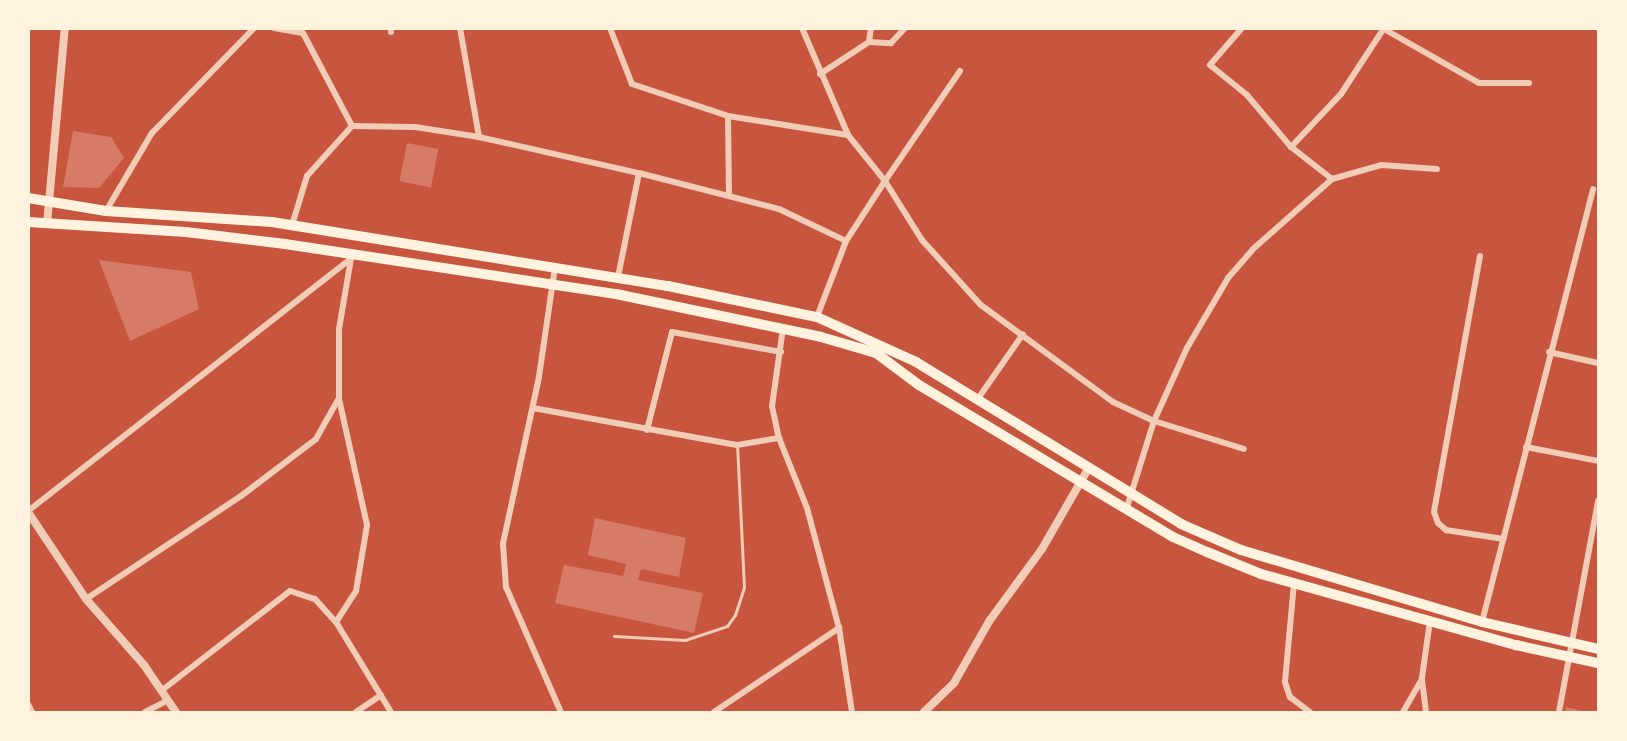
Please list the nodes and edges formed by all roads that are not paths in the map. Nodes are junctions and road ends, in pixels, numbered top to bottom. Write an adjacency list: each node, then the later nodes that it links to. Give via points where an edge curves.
1 (65, 28): 27 (street)
2 (254, 28): 28 (street, via 152,133)
3 (274, 28): 16 (street, via 303,33)
4 (459, 28): 18 (street)
5 (610, 28): 15 (street, via 632,84)
6 (802, 28): 13 (street)
7 (871, 28): 11 (street)
8 (905, 28): 11 (street, via 891,43)
9 (1242, 28): 19 (street, via 1210,66 1246,95)
10 (1384, 29): 14 (street, via 1479,83); 19 (street, via 1341,94)
11 (869, 42): 13 (street)
12 (960, 71): 23 (street)
13 (820, 74): 17 (street)
14 (1529, 83)
15 (728, 116): 17 (street); 25 (street)
16 (352, 126): 18 (street, via 415,127); 31 (street, via 307,176)
17 (848, 135): 23 (street)
18 (479, 137): 21 (street)
19 (1291, 147): 22 (street)
20 (1437, 169): 22 (street, via 1381,165)
21 (639, 173): 25 (street); 36 (street)
22 (1332, 179): 47 (street, via 1278,222 1228,278 1187,348)
23 (885, 182): 32 (street); 40 (street, via 948,272 981,305)
24 (1593, 189): 42 (street)
25 (729, 196): 32 (street, via 779,209)
26 (28, 198): 27 (main road)
27 (49, 201): 28 (main road); 30 (street)
28 (106, 211): 31 (main road)
29 (28, 222): 30 (main road)
30 (47, 224): 34 (main road, via 186,232)
31 (292, 225): 35 (main road, via 484,259)
32 (846, 241): 38 (street)
33 (1480, 256): 60 (street, via 1434,512 1446,530)
34 (353, 257): 37 (main road); 44 (street, via 339,329); 59 (street)
35 (555, 267): 36 (main road); 37 (street)
36 (618, 277): 38 (main road)
37 (553, 283): 39 (main road); 46 (street)
38 (817, 317): 45 (main road, via 916,362)
39 (783, 328): 41 (street); 55 (main road, via 876,353 919,385)
40 (1023, 334): 45 (street); 47 (street, via 1113,402)
41 (781, 352): 48 (street, via 672,332); 49 (street, via 772,406)
42 (1549, 352): 43 (street); 51 (street)
43 (1599, 363)
44 (339, 398): 64 (street, via 316,439 241,496); 66 (street, via 368,525 356,591)
45 (977, 401): 54 (main road)
46 (533, 408): 48 (street); 84 (street, via 503,544 506,587)
47 (1154, 421): 52 (street); 56 (street)
48 (647, 430): 50 (street)
49 (779, 438): 50 (street); 68 (street, via 807,508)
50 (737, 445): 69 (lane, via 744,587 735,615 727,626 685,640)
51 (1526, 447): 53 (street); 60 (street)
52 (1244, 449)
53 (1599, 461)
54 (1088, 469): 55 (street); 56 (main road)
55 (1081, 481): 58 (main road); 87 (street, via 1042,549 990,620 954,683)
56 (1131, 494): 58 (street); 67 (main road, via 1181,524 1241,550)
57 (1599, 501): 61 (street)
58 (1127, 507): 63 (main road, via 1173,537 1261,574)
59 (28, 512): 64 (street)
60 (1503, 539): 67 (street)
61 (1589, 551): 62 (street); 70 (street)
62 (1599, 552)
63 (1294, 583): 65 (main road); 88 (street, via 1285,682 1290,698)
64 (86, 599): 75 (street, via 144,665)
65 (1430, 620): 72 (main road); 74 (street)
66 (336, 622): 75 (street, via 315,599 290,591); 76 (street)
67 (1482, 622): 70 (main road)
68 (839, 628): 85 (street); 86 (street)
69 (614, 636)
70 (1572, 643): 71 (main road); 72 (street)
71 (1599, 649)
72 (1570, 657): 73 (main road); 91 (street)
73 (1599, 663)
74 (1422, 678): 89 (street); 90 (street)
75 (161, 691): 77 (street)
76 (381, 695): 82 (street); 83 (street)
77 (167, 700): 80 (street); 81 (street)
78 (28, 705): 79 (street)
79 (32, 712)
80 (145, 712)
81 (176, 712)
82 (356, 712)
83 (391, 712)
84 (561, 712)
85 (714, 712)
86 (852, 712)
87 (924, 712)
88 (1310, 712)
89 (1403, 712)
90 (1425, 712)
91 (1559, 712)

